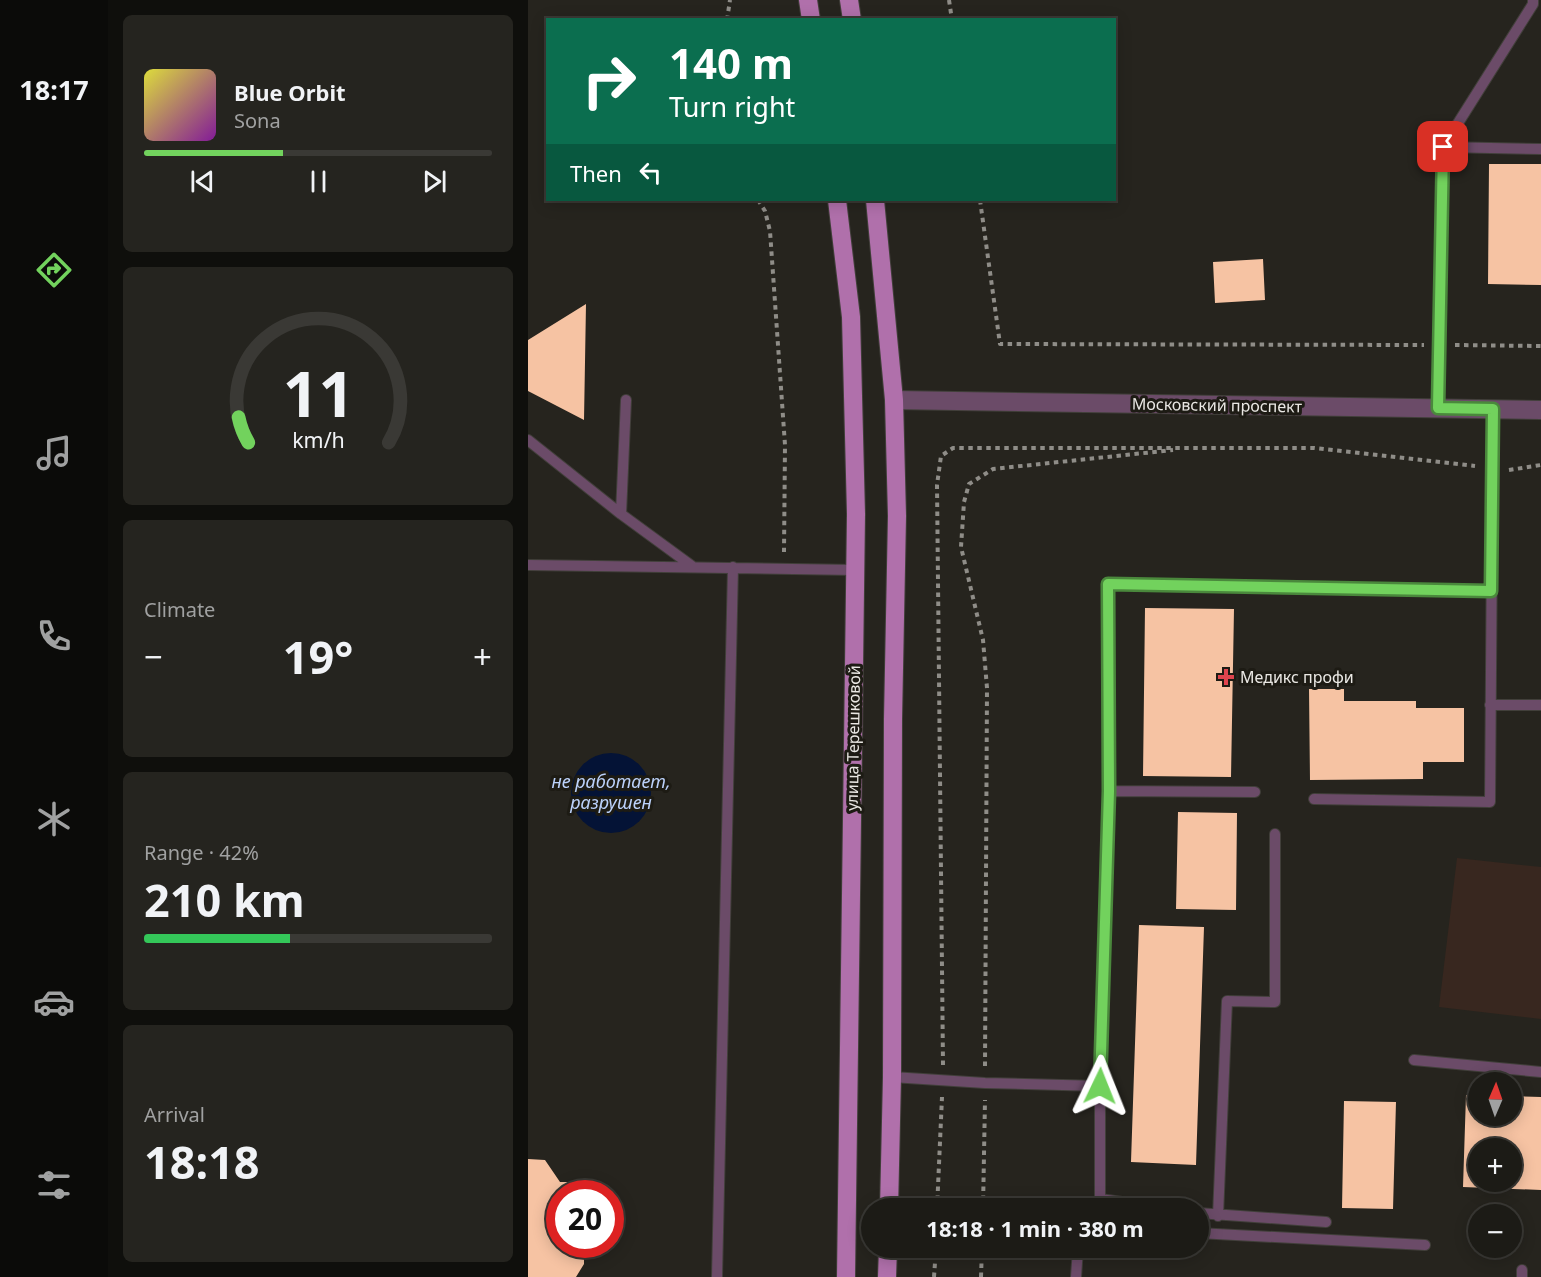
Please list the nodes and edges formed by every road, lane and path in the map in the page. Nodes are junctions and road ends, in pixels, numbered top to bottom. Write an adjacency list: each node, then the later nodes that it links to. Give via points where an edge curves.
1 (730, 0): 6 (path)
2 (808, 0): 7 (main road)
3 (849, 0): 8 (main road)
4 (949, 0): 9 (path)
5 (1533, 0): 10 (lane)
6 (727, 18)
7 (811, 18)
8 (852, 18)
9 (952, 18)
10 (1443, 147): 11 (lane); 16 (lane)
11 (1541, 149)
12 (759, 201): 31 (path, via 770,231 785,445)
13 (837, 201): 32 (main road, улица Терешковой, via 851,316)
14 (875, 201): 19 (main road)
15 (980, 201): 16 (path, via 1000,344)
16 (1439, 345): 17 (path); 20 (lane)
17 (1541, 346)
18 (626, 400): 27 (lane)
19 (894, 400): 20 (street, Московский проспект); 42 (main road, via 897,516)
20 (1438, 408): 21 (street, Московский проспект)
21 (1493, 409): 22 (street, Московский проспект); 26 (lane)
22 (1541, 410)
23 (528, 440): 27 (lane)
24 (1194, 448): 26 (path, via 1314,448); 43 (path, via 953,447 941,456 937,484); 44 (path, via 993,469 969,484 964,502 962,548 983,640 987,688)
25 (1541, 465): 26 (path, via 1515,471)
26 (1492, 468): 33 (lane)
27 (621, 514): 29 (lane)
28 (528, 565): 29 (lane)
29 (692, 567): 30 (lane)
30 (733, 567): 31 (lane); 59 (lane)
31 (784, 568): 32 (lane)
32 (855, 570): 60 (main road, улица Терешковой)
33 (1491, 591): 34 (lane); 36 (lane, via 1108,584)
34 (1491, 705): 35 (lane); 38 (lane, via 1490,802)
35 (1541, 705)
36 (1109, 791): 37 (lane); 45 (lane)
37 (1255, 792)
38 (1314, 800)
39 (1275, 834): 51 (lane, via 1275,1002 1227,1001)
40 (1414, 1060): 41 (lane)
41 (1541, 1072)
42 (892, 1077): 43 (lane); 46 (main road)
43 (943, 1081): 44 (lane); 47 (path)
44 (985, 1083): 45 (lane); 48 (path)
45 (1100, 1086): 49 (lane)
46 (889, 1198)
47 (938, 1198)
48 (982, 1198)
49 (1100, 1198)
50 (1209, 1215): 51 (lane)
51 (1218, 1216): 52 (lane)
52 (1326, 1222)
53 (1209, 1234): 54 (lane)
54 (1425, 1245)
55 (888, 1258): 61 (main road)
56 (935, 1258): 62 (path)
57 (982, 1258): 63 (path)
58 (1077, 1258): 64 (lane)
59 (717, 1277)
60 (846, 1277)
61 (887, 1277)
62 (934, 1277)
63 (981, 1277)
64 (1076, 1277)

